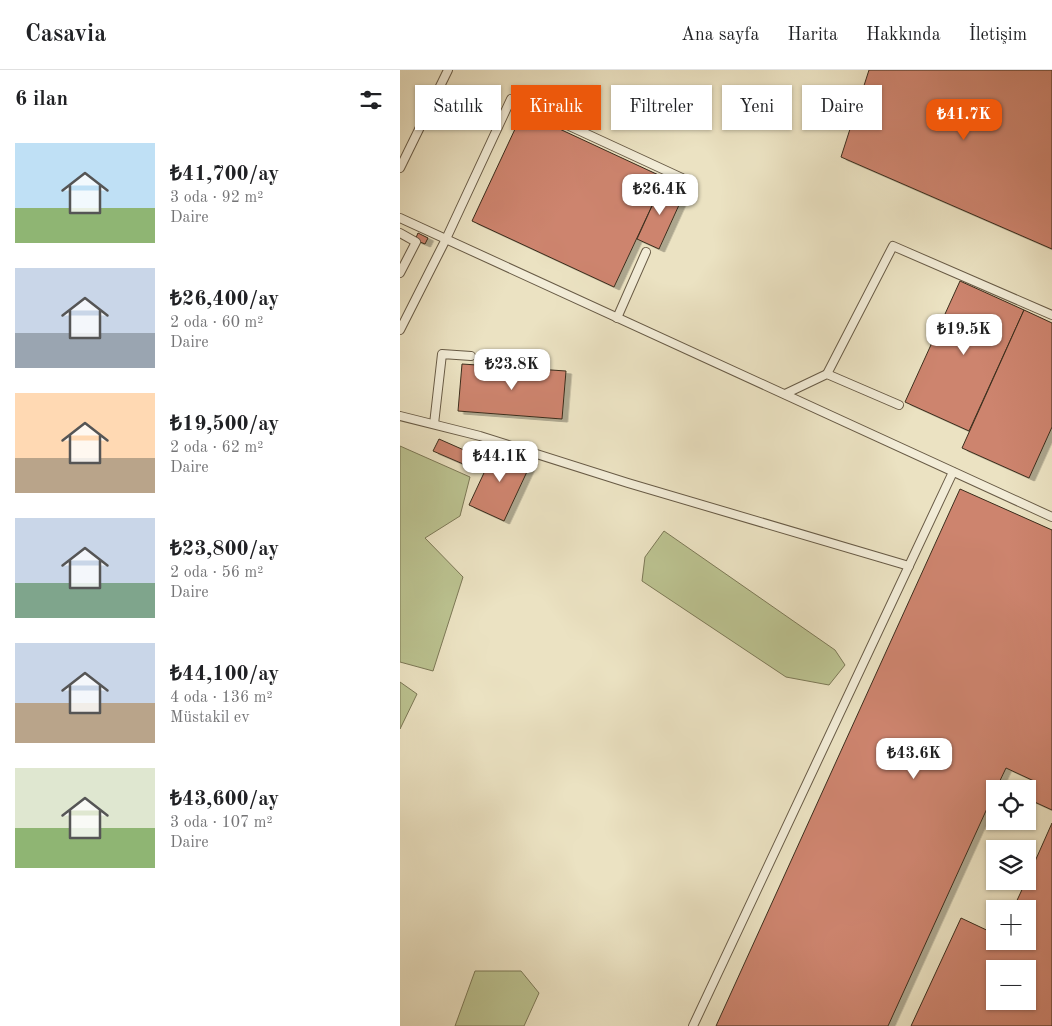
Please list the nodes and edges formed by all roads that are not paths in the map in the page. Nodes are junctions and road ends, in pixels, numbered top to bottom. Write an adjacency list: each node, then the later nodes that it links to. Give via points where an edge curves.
1 (448, 70): 2 (lane)
2 (400, 168)
3 (682, 178): 6 (lane, via 511,99)
4 (400, 218): 6 (lane)
5 (400, 233): 8 (lane, via 416,242)
6 (446, 239): 10 (lane); 11 (lane)
7 (646, 252): 10 (lane)
8 (400, 273)
9 (1052, 315): 13 (lane, via 893,246)
10 (617, 318): 14 (lane)
11 (400, 330)
12 (471, 356): 17 (lane, via 442,354)
13 (827, 374): 14 (lane); 15 (lane)
14 (785, 394): 18 (lane)
15 (899, 405)
16 (400, 416): 17 (lane)
17 (434, 424): 20 (lane)
18 (953, 472): 19 (lane); 20 (lane)
19 (1052, 517)
20 (909, 566): 21 (lane)
21 (693, 1026)

